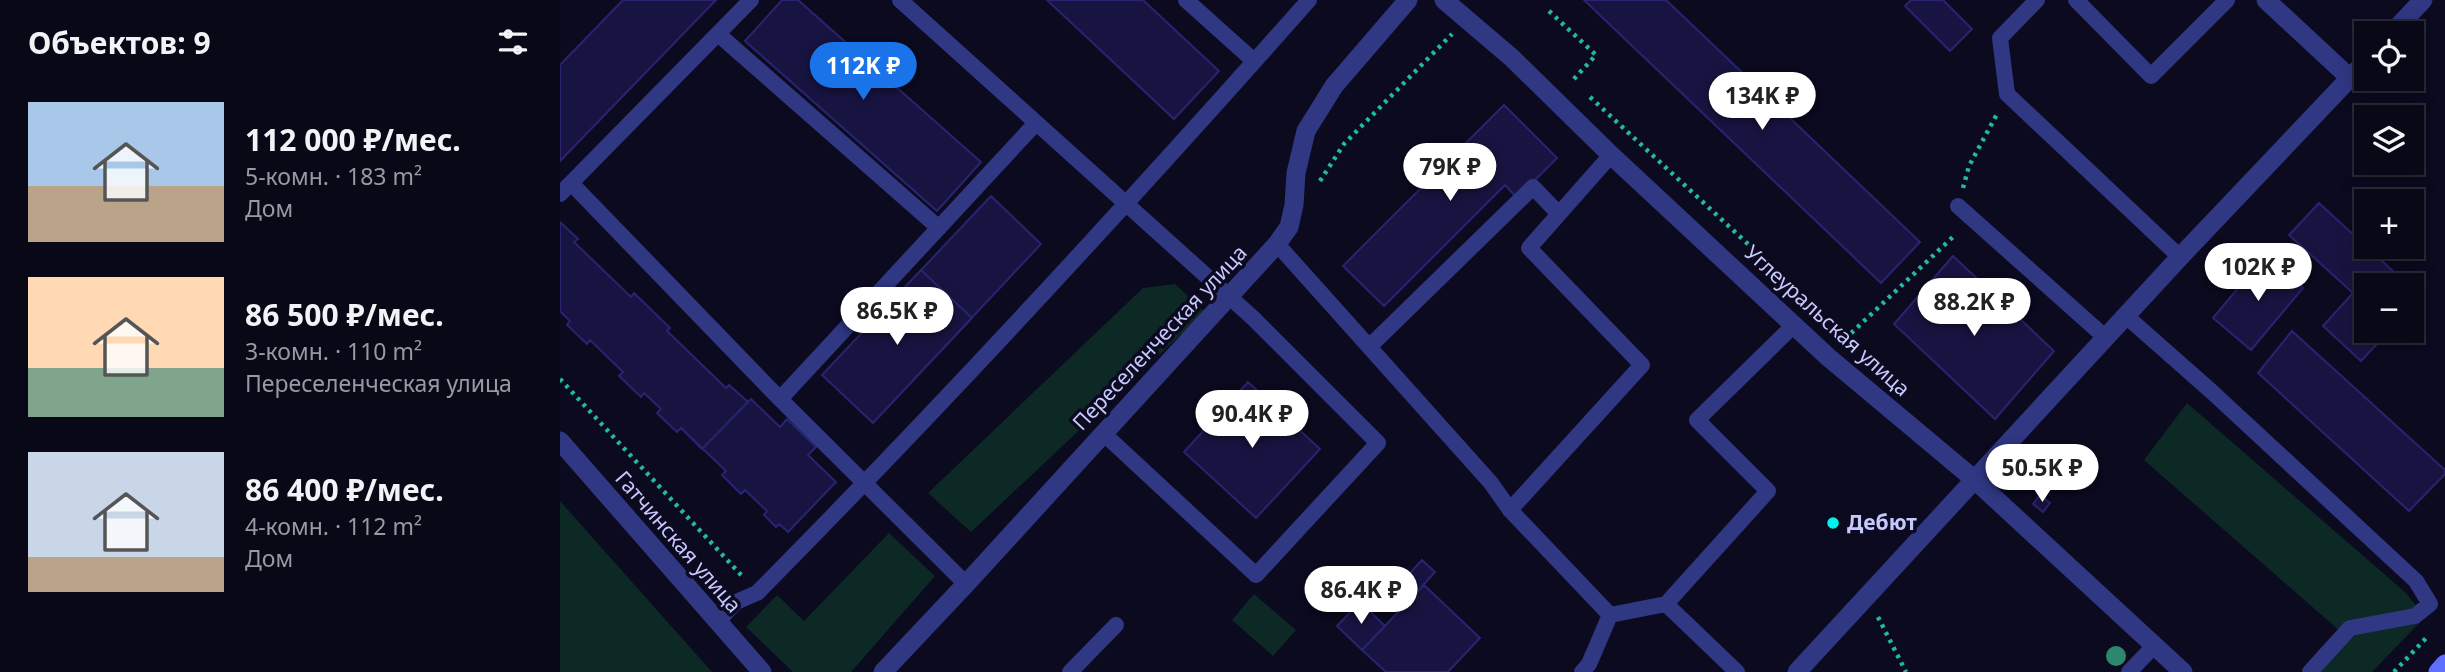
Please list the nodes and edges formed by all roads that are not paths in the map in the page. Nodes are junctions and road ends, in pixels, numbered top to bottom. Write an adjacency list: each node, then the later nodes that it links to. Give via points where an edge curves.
1 (751, 0): 13 (lane)
2 (900, 0): 17 (lane)
3 (1186, 0): 14 (lane)
4 (1309, 0): 14 (lane)
5 (1408, 0): 24 (street, Переселенческая улица, via 1334,86 1306,131 1292,216)
6 (1444, 0): 18 (street, Углеуральская улица, via 1512,58)
7 (2038, 0): 25 (lane, via 2000,38 2007,94)
8 (2076, 0): 9 (lane, via 2151,76)
9 (2227, 0)
10 (2266, 0): 16 (street)
11 (2423, 0): 12 (street)
12 (2403, 21)
13 (718, 34): 19 (lane); 23 (lane)
14 (1254, 61): 20 (lane)
15 (2354, 74): 16 (street)
16 (2350, 78): 25 (street)
17 (1036, 123): 20 (lane); 23 (lane)
18 (1611, 155): 22 (lane); 28 (street, Углеуральская улица)
19 (566, 189): 31 (lane)
20 (1126, 205): 26 (lane); 35 (lane)
21 (1958, 206): 29 (lane)
22 (1559, 214): 30 (lane, via 1532,187); 36 (lane, via 1528,248 1642,365)
23 (939, 228): 31 (lane)
24 (1277, 244): 26 (street, Переселенческая улица); 30 (lane)
25 (2180, 257): 27 (street)
26 (1229, 297): 32 (street, Переселенческая улица); 32 (lane, via 1378,443 1275,555 1256,575)
27 (2126, 316): 29 (street); 52 (lane, via 2416,581 2430,604 2415,616 2350,628)
28 (1794, 325): 34 (street, Углеуральская улица); 38 (lane, via 1697,421 1768,491)
29 (2106, 338): 34 (street)
30 (1369, 347): 36 (lane)
31 (780, 399): 35 (lane)
32 (1103, 433): 37 (street, Переселенческая улица)
33 (560, 441): 40 (street, Гатчинская улица)
34 (1975, 480): 42 (street, Углеуральская улица); 49 (street)
35 (866, 482): 37 (lane); 40 (lane, via 757,593 736,601)
36 (1510, 510): 39 (lane)
37 (966, 584): 45 (street, Переселенческая улица)
38 (1666, 604): 39 (lane); 48 (lane)
39 (1610, 615): 47 (lane)
40 (718, 621): 44 (street, Гатчинская улица)
41 (1116, 625): 46 (lane)
42 (2155, 645): 50 (lane); 51 (street, Углеуральская улица)
43 (2445, 664): 53 (main road)
44 (762, 672)
45 (883, 672)
46 (1070, 672)
47 (1582, 672)
48 (1737, 672)
49 (1797, 672)
50 (2129, 672)
51 (2183, 672)
52 (2310, 672)
53 (2438, 672)

